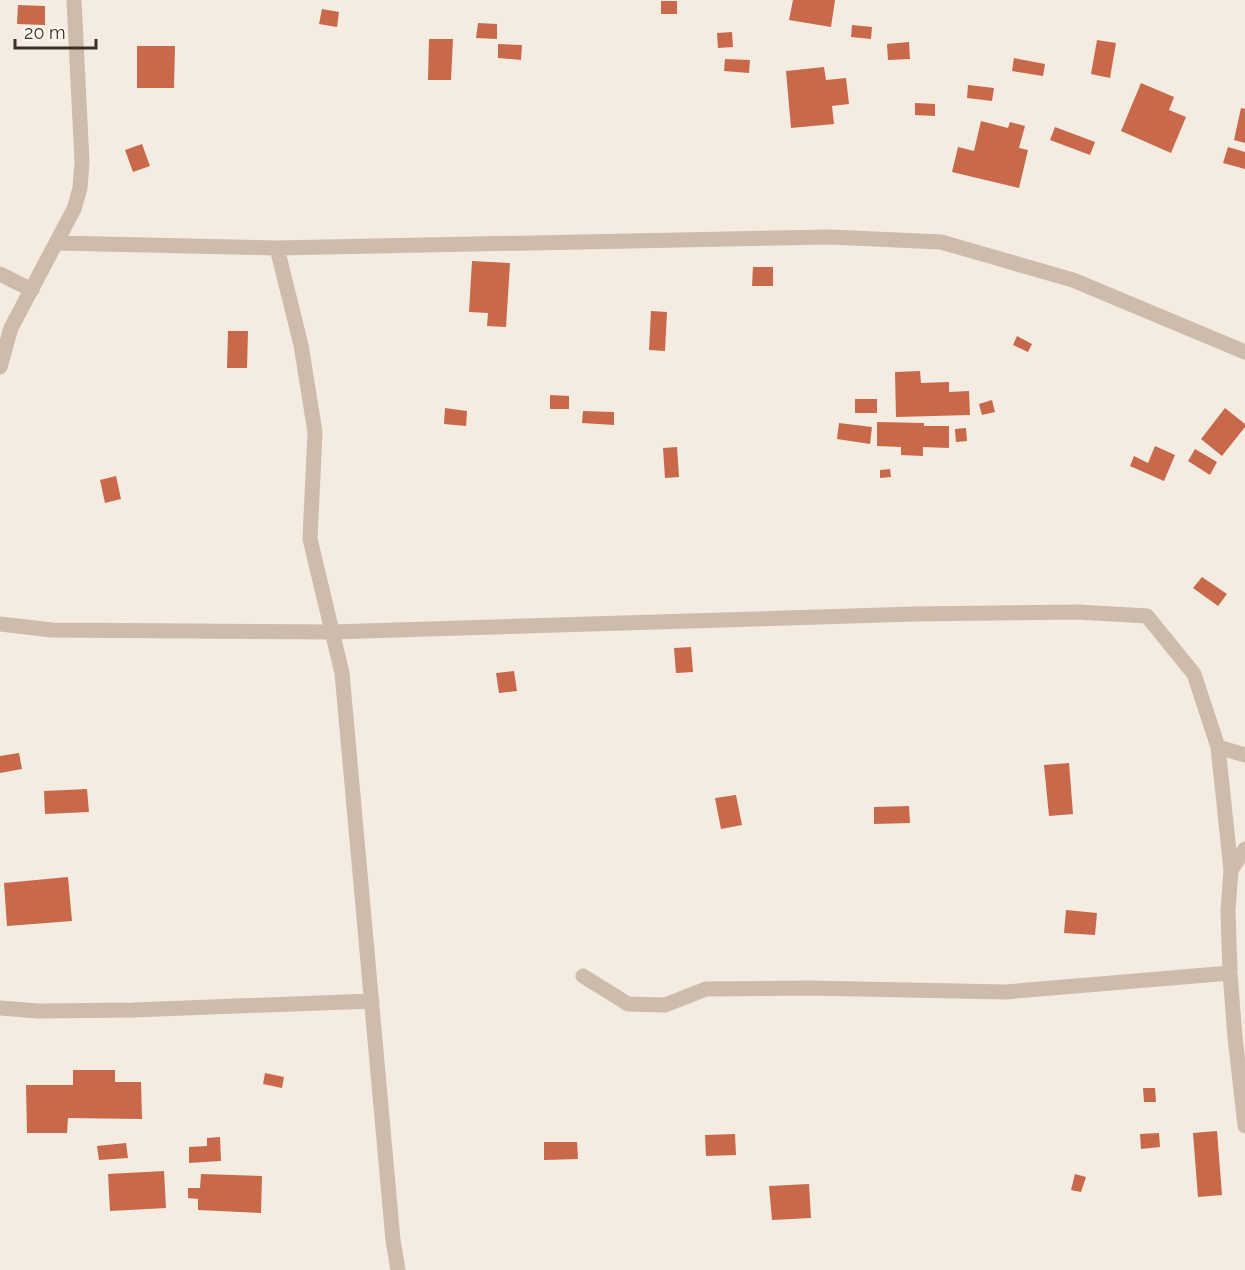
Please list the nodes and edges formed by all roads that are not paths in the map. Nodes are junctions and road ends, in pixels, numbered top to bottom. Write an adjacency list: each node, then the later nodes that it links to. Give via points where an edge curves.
1 (74, 0): 2 (street, via 82,162 74,209)
2 (57, 243): 3 (street); 5 (street)
3 (277, 248): 6 (street, via 830,237 941,242 1072,279); 9 (street, via 301,345 315,432 310,539)
4 (0, 274): 5 (street)
5 (32, 290): 7 (street, via 11,328)
6 (1245, 352)
7 (0, 367)
8 (0, 624): 9 (street, via 52,630)
9 (332, 632): 10 (street, via 915,614 1077,612 1147,616 1194,674); 16 (street, via 342,673)
10 (1218, 747): 11 (street); 13 (street)
11 (1245, 755)
12 (1245, 849): 13 (street)
13 (1231, 870): 14 (street)
14 (1230, 973): 15 (street, via 1005,992 706,989 665,1005 628,1004); 18 (street)
15 (583, 976)
16 (372, 1002): 17 (street, via 133,1010); 21 (street)
17 (0, 1008)
18 (1235, 1037): 19 (street); 20 (street)
19 (1245, 1053)
20 (1245, 1126)
21 (398, 1270)

